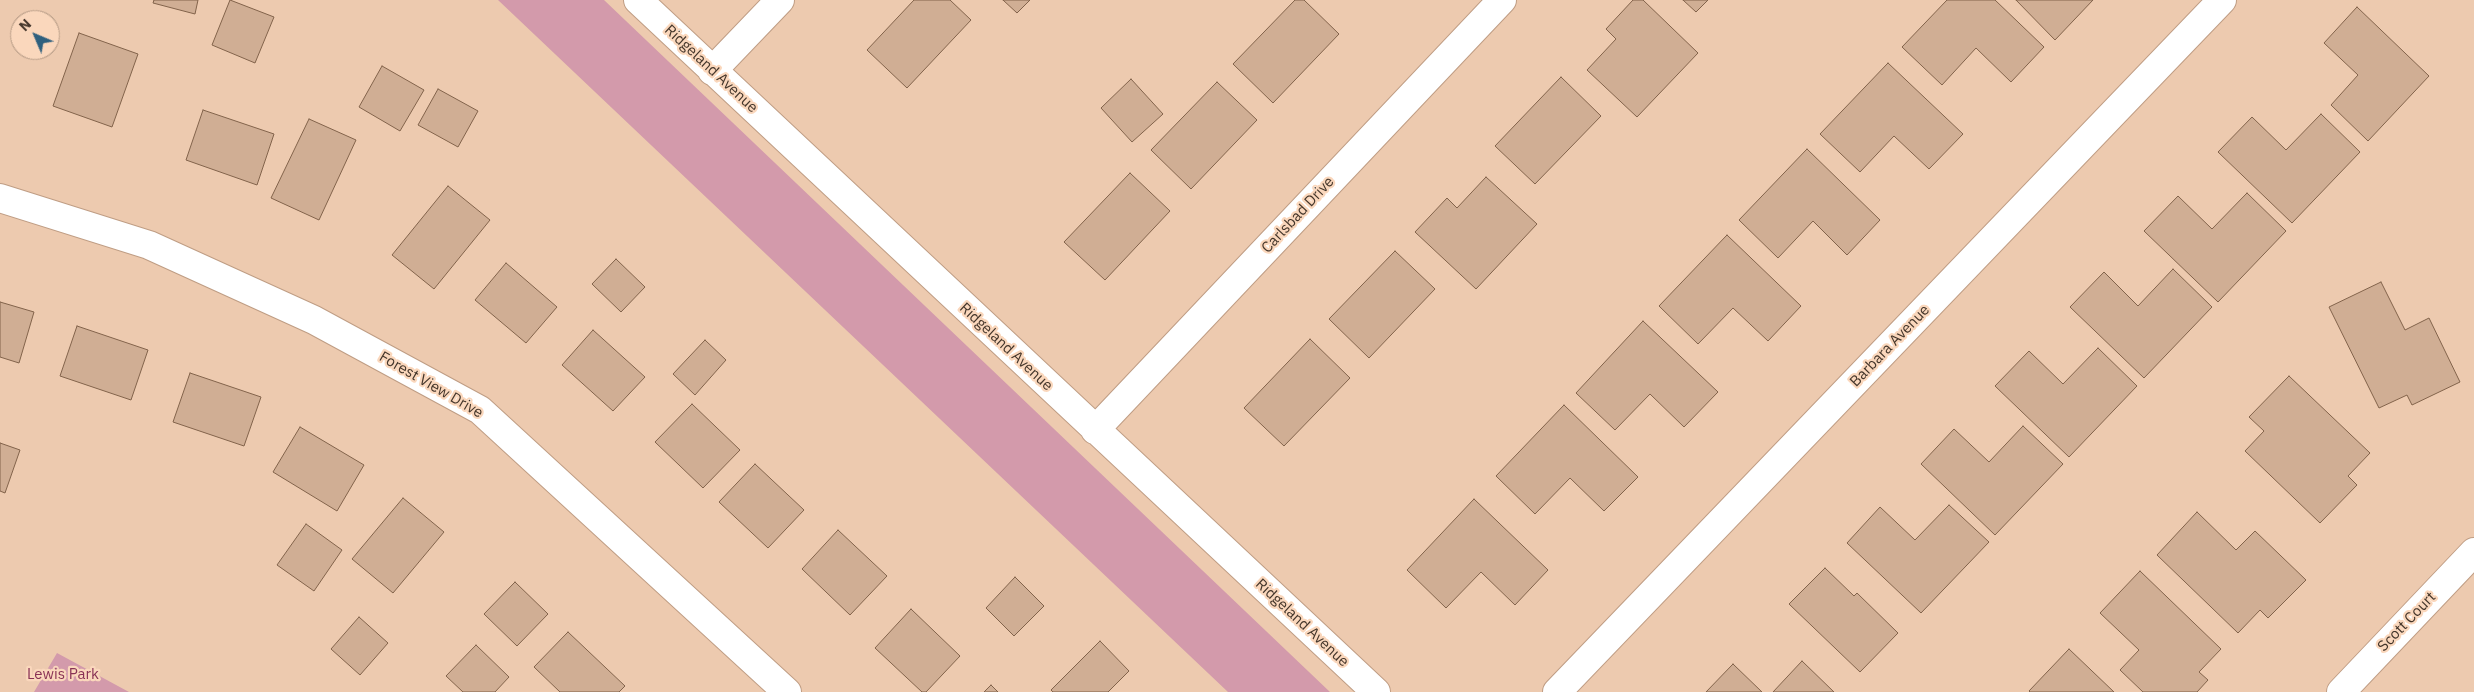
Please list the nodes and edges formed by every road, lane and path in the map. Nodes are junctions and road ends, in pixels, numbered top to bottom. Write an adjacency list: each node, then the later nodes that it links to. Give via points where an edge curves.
1 (638, 0): 5 (street, Ridgeland Avenue)
2 (780, 0): 5 (street)
3 (1502, 0): 7 (street, Carlsbad Drive)
4 (2222, 0): 11 (street, Barbara Avenue)
5 (712, 71): 7 (street, Ridgeland Avenue)
6 (0, 198): 9 (street, Forest View Drive, via 149,245 314,320 480,410)
7 (1095, 430): 10 (street, Ridgeland Avenue)
8 (2474, 552): 12 (street, Scott Court)
9 (778, 689)
10 (1376, 692)
11 (1557, 692)
12 (2341, 692)

